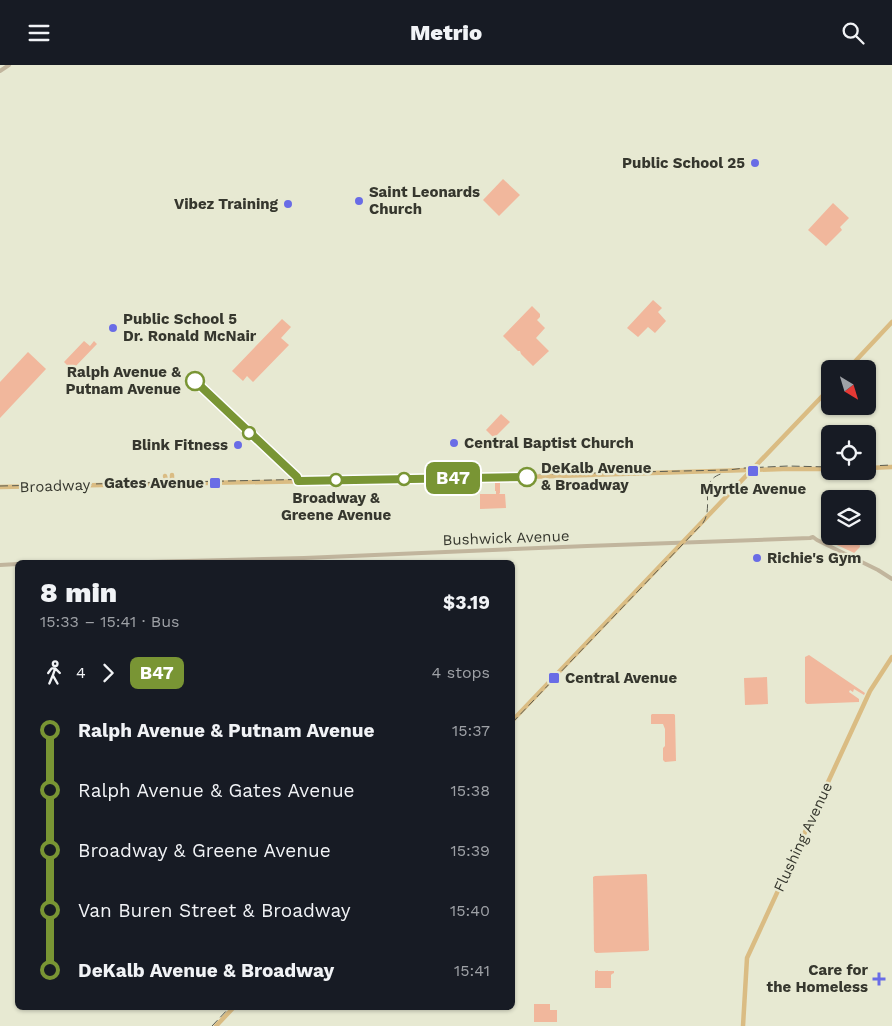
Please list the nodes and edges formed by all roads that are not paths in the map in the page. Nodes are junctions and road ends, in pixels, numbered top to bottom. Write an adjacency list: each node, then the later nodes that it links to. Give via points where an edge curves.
1 (9, 65): 2 (main road)
2 (0, 71)
3 (892, 322): 4 (main road)
4 (856, 360)
5 (821, 398): 10 (main road)
6 (582, 463): 12 (main road)
7 (892, 467): 8 (main road)
8 (876, 468)
9 (821, 469): 10 (main road, Broadway)
10 (753, 470): 12 (main road, Broadway); 17 (main road)
11 (172, 475): 15 (main road)
12 (586, 475): 15 (main road, Broadway)
13 (165, 476): 14 (main road)
14 (164, 484): 15 (main road, Broadway); 16 (main road, Broadway)
15 (174, 484)
16 (0, 487)
17 (683, 543): 18 (main road, Bushwick Avenue); 21 (main road, Bushwick Avenue, via 814,537); 23 (main road)
18 (228, 560)
19 (15, 564): 20 (main road)
20 (0, 565)
21 (892, 579)
22 (892, 657): 26 (main road, Flushing Avenue, via 870,691 746,958)
23 (515, 718)
24 (231, 1010): 25 (main road)
25 (216, 1026)
26 (743, 1026)

